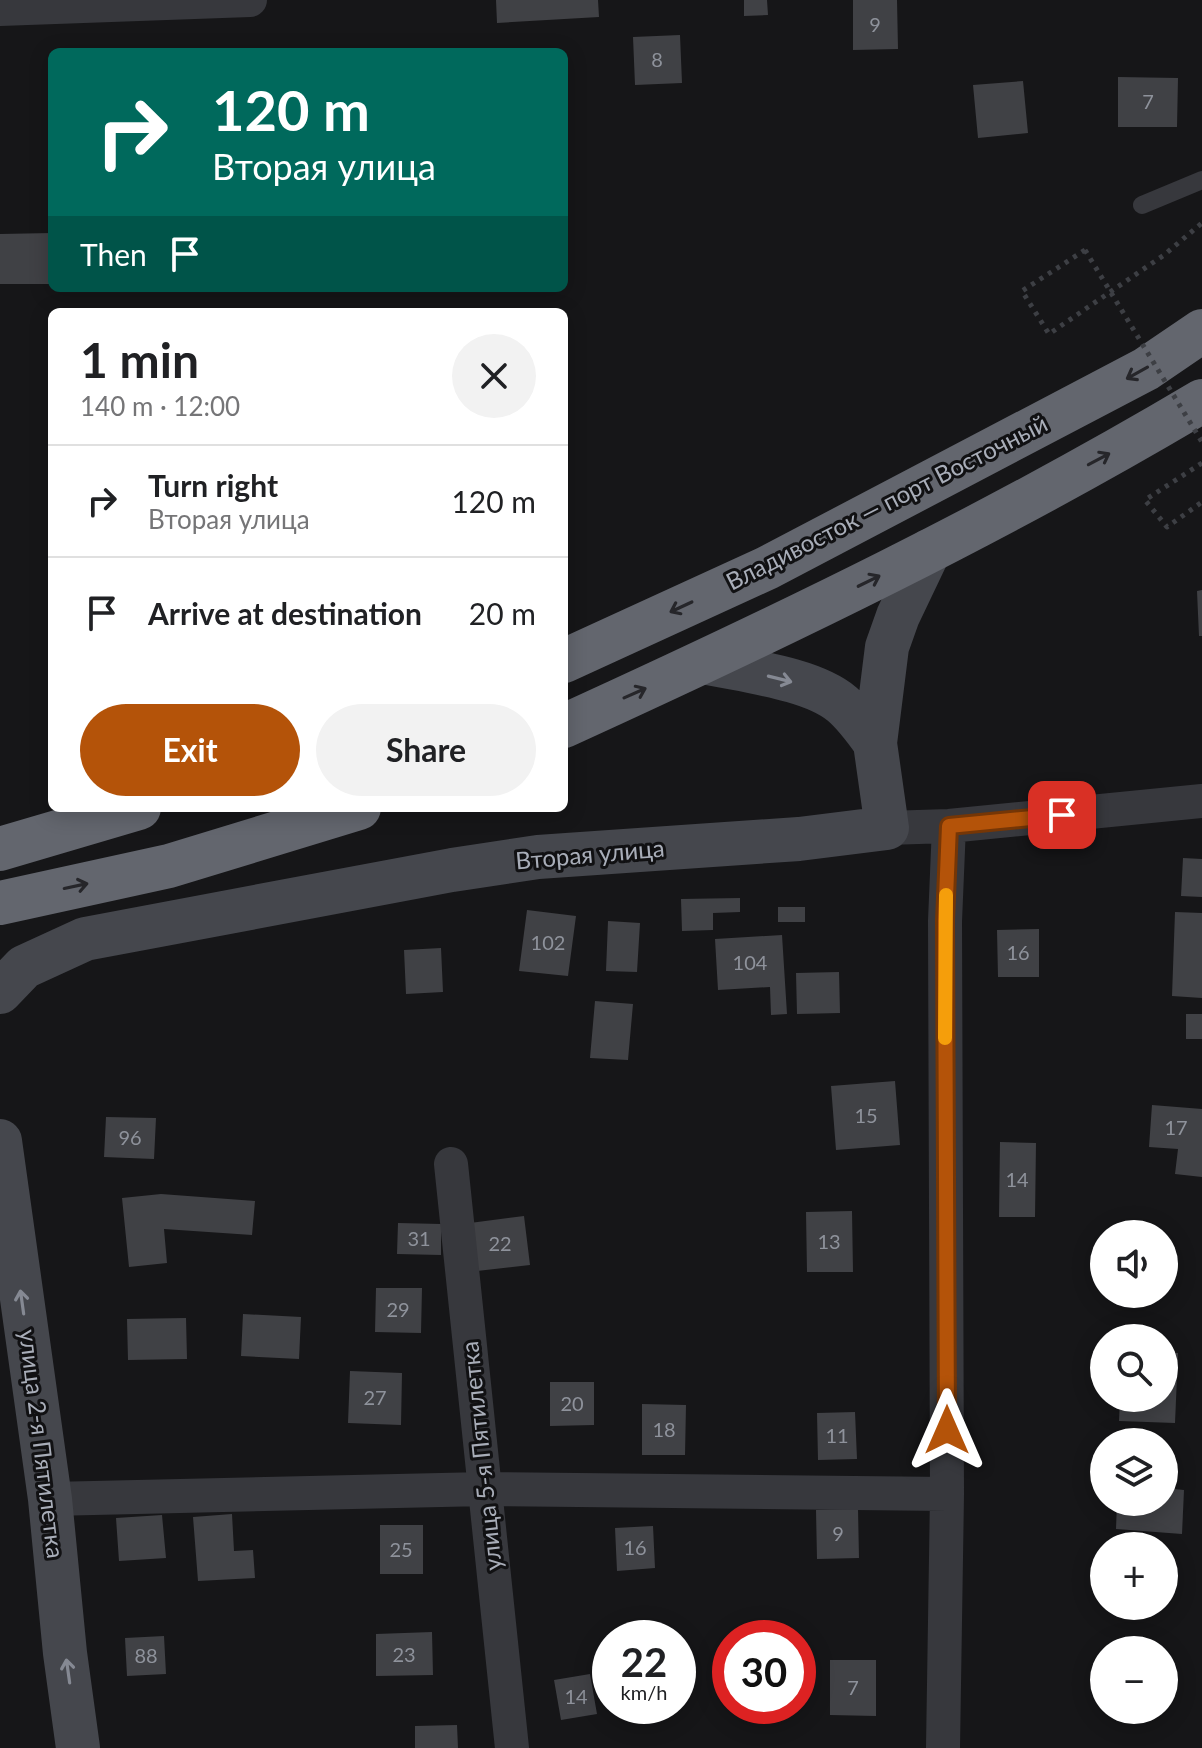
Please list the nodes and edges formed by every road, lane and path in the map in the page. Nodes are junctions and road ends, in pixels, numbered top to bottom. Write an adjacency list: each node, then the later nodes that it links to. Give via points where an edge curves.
1 (250, 0): 2 (street)
2 (0, 9)
3 (1202, 180): 4 (lane)
4 (1142, 205)
5 (1202, 223): 8 (path, bridge, via 1164,255 1049,334 1022,291 1085,250)
6 (1202, 331): 12 (highway, Владивосток — порт Восточный, one-way to 12, via 1146,369 767,568)
7 (1202, 401): 11 (highway, one-way to 7)
8 (1202, 442)
9 (1202, 463): 10 (path, via 1145,500 1167,527)
10 (1202, 502)
11 (929, 551): 13 (highway, one-way to 11); 15 (main road, via 887,647)
12 (568, 659)
13 (704, 662): 14 (highway, one-way to 13); 15 (main road, one-way to 15, via 816,688 841,703)
14 (568, 724)
15 (875, 743): 20 (main road)
16 (1202, 801): 19 (street, Вторая улица)
17 (126, 812): 21 (highway)
18 (346, 812): 22 (highway, one-way to 18, via 169,866)
19 (949, 826): 20 (street, Вторая улица); 27 (street)
20 (887, 828): 23 (main road, Вторая улица, via 538,857 422,875 85,939 24,967)
21 (0, 849)
22 (0, 903)
23 (0, 992)
24 (0, 1141): 28 (main road, улица 2-я Пятилетка, one-way to 24)
25 (451, 1164): 26 (street, улица 5-я Пятилетка)
26 (485, 1489): 27 (street); 28 (street); 30 (street, улица 5-я Пятилетка)
27 (947, 1494): 31 (street)
28 (50, 1499): 29 (main road, улица 2-я Пятилетка, one-way to 28)
29 (78, 1748)
30 (512, 1748)
31 (943, 1748)

